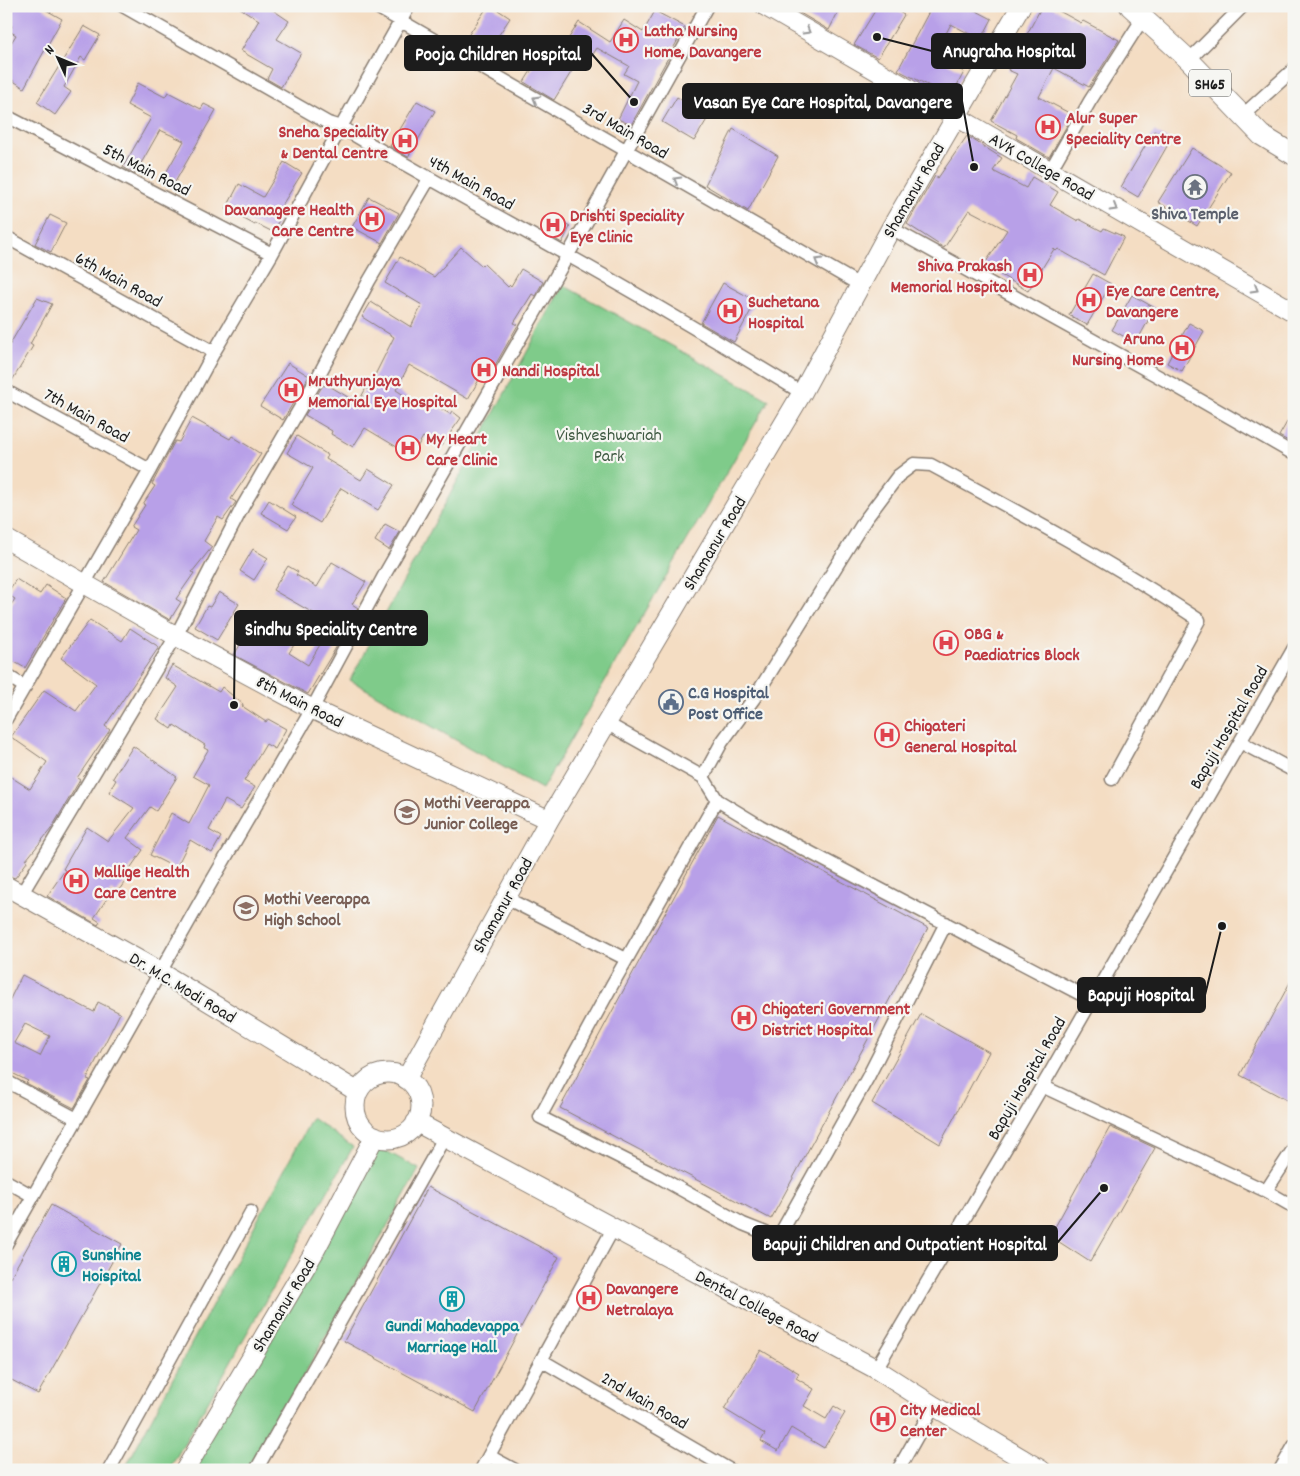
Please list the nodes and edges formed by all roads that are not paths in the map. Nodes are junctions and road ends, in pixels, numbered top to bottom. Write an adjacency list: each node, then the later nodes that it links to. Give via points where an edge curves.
1 (124, 6): 15 (street, 4th Main Road)
2 (375, 6): 9 (street, 3rd Main Road)
3 (409, 6): 9 (street)
4 (707, 6): 16 (street)
5 (765, 6): 13 (main road, AVK College Road, one-way to 13)
6 (1021, 6): 13 (main road, Shamanur Road)
7 (1243, 6): 10 (street)
8 (1134, 9): 10 (main road, SH65); 18 (street, via 1090,101)
9 (401, 21): 15 (street); 16 (street, 3rd Main Road, one-way to 9)
10 (1189, 60): 14 (main road, SH65)
11 (1294, 69): 14 (street)
12 (6, 116): 22 (street, 5th Main Road)
13 (955, 116): 18 (main road, AVK College Road); 20 (main road, Shamanur Road)
14 (1242, 116): 17 (main road, SH65, via 1261,135)
15 (340, 128): 19 (street, 4th Main Road); 22 (street)
16 (626, 150): 23 (street); 24 (street, 3rd Main Road, one-way to 16)
17 (1294, 155)
18 (1050, 171): 25 (main road, AVK College Road, one-way to 25)
19 (429, 179): 23 (street, 4th Main Road); 33 (street, via 243,506)
20 (891, 228): 24 (main road, Shamanur Road); 29 (street)
21 (6, 237): 26 (street, 6th Main Road)
22 (272, 254): 26 (street)
23 (568, 255): 28 (street, 4th Main Road); 37 (street)
24 (860, 285): 28 (main road, Shamanur Road)
25 (1294, 312)
26 (214, 352): 30 (street)
27 (6, 391): 30 (street, 7th Main Road)
28 (802, 393): 39 (main road, Shamanur Road)
29 (1294, 454)
30 (150, 470): 32 (street)
31 (6, 539): 32 (main road, 8th Main Road)
32 (84, 582): 33 (main road, 8th Main Road); 36 (street)
33 (176, 636): 37 (main road, 8th Main Road); 46 (street)
34 (1294, 648): 40 (street, Bapuji Hospital Road)
35 (6, 676): 36 (street)
36 (24, 686): 38 (street)
37 (312, 709): 45 (main road, 8th Main Road); 50 (street)
38 (6, 719)
39 (606, 723): 42 (street); 45 (main road, Shamanur Road)
40 (1240, 742): 41 (street); 51 (street, Bapuji Hospital Road)
41 (1294, 771)
42 (703, 777): 43 (street, via 722,742 755,697 865,520 898,476 914,464 931,465 1006,505 1115,567 1198,620); 44 (street)
43 (1112, 780)
44 (717, 800): 48 (street); 49 (street)
45 (549, 820): 47 (main road, Shamanur Road)
46 (14, 891): 50 (main road, Dr. M.C. Modi Road)
47 (506, 898): 49 (street); 52 (main road, Shamanur Road)
48 (946, 923): 49 (street, via 868,1077 778,1238 743,1224 540,1117); 51 (street)
49 (626, 959)
50 (160, 972): 55 (main road, Dr. M.C. Modi Road); 56 (street)
51 (1092, 1000): 54 (street, Bapuji Hospital Road)
52 (406, 1079): 55 (main road, via 385,1073 363,1085); 57 (main road, via 417,1090 420,1099)
53 (6, 1081): 56 (street)
54 (1042, 1086): 62 (street); 69 (street, Bapuji Hospital Road)
55 (358, 1092): 58 (main road, via 357,1117 366,1131)
56 (77, 1119): 63 (street)
57 (416, 1122): 58 (main road, via 398,1137); 59 (main road, Dental College Road)
58 (375, 1136): 74 (main road, Shamanur Road, via 313,1254)
59 (444, 1138): 66 (main road, Dental College Road); 75 (street)
60 (1294, 1148): 62 (street)
61 (6, 1180): 63 (street)
62 (1266, 1191): 64 (street)
63 (33, 1196): 67 (street)
64 (1294, 1207)
65 (251, 1212): 73 (street)
66 (613, 1229): 68 (street); 69 (main road, Dental College Road)
67 (6, 1244)
68 (541, 1360): 72 (street); 78 (street, 2nd Main Road)
69 (876, 1369): 70 (main road, Dental College Road)
70 (934, 1406): 79 (street); 80 (main road, Dental College Road)
71 (1294, 1446): 81 (street)
72 (489, 1456): 76 (street); 77 (street)
73 (109, 1470)
74 (185, 1470)
75 (256, 1470)
76 (481, 1470)
77 (515, 1470)
78 (730, 1470)
79 (898, 1470)
80 (1041, 1470)
81 (1280, 1470)

